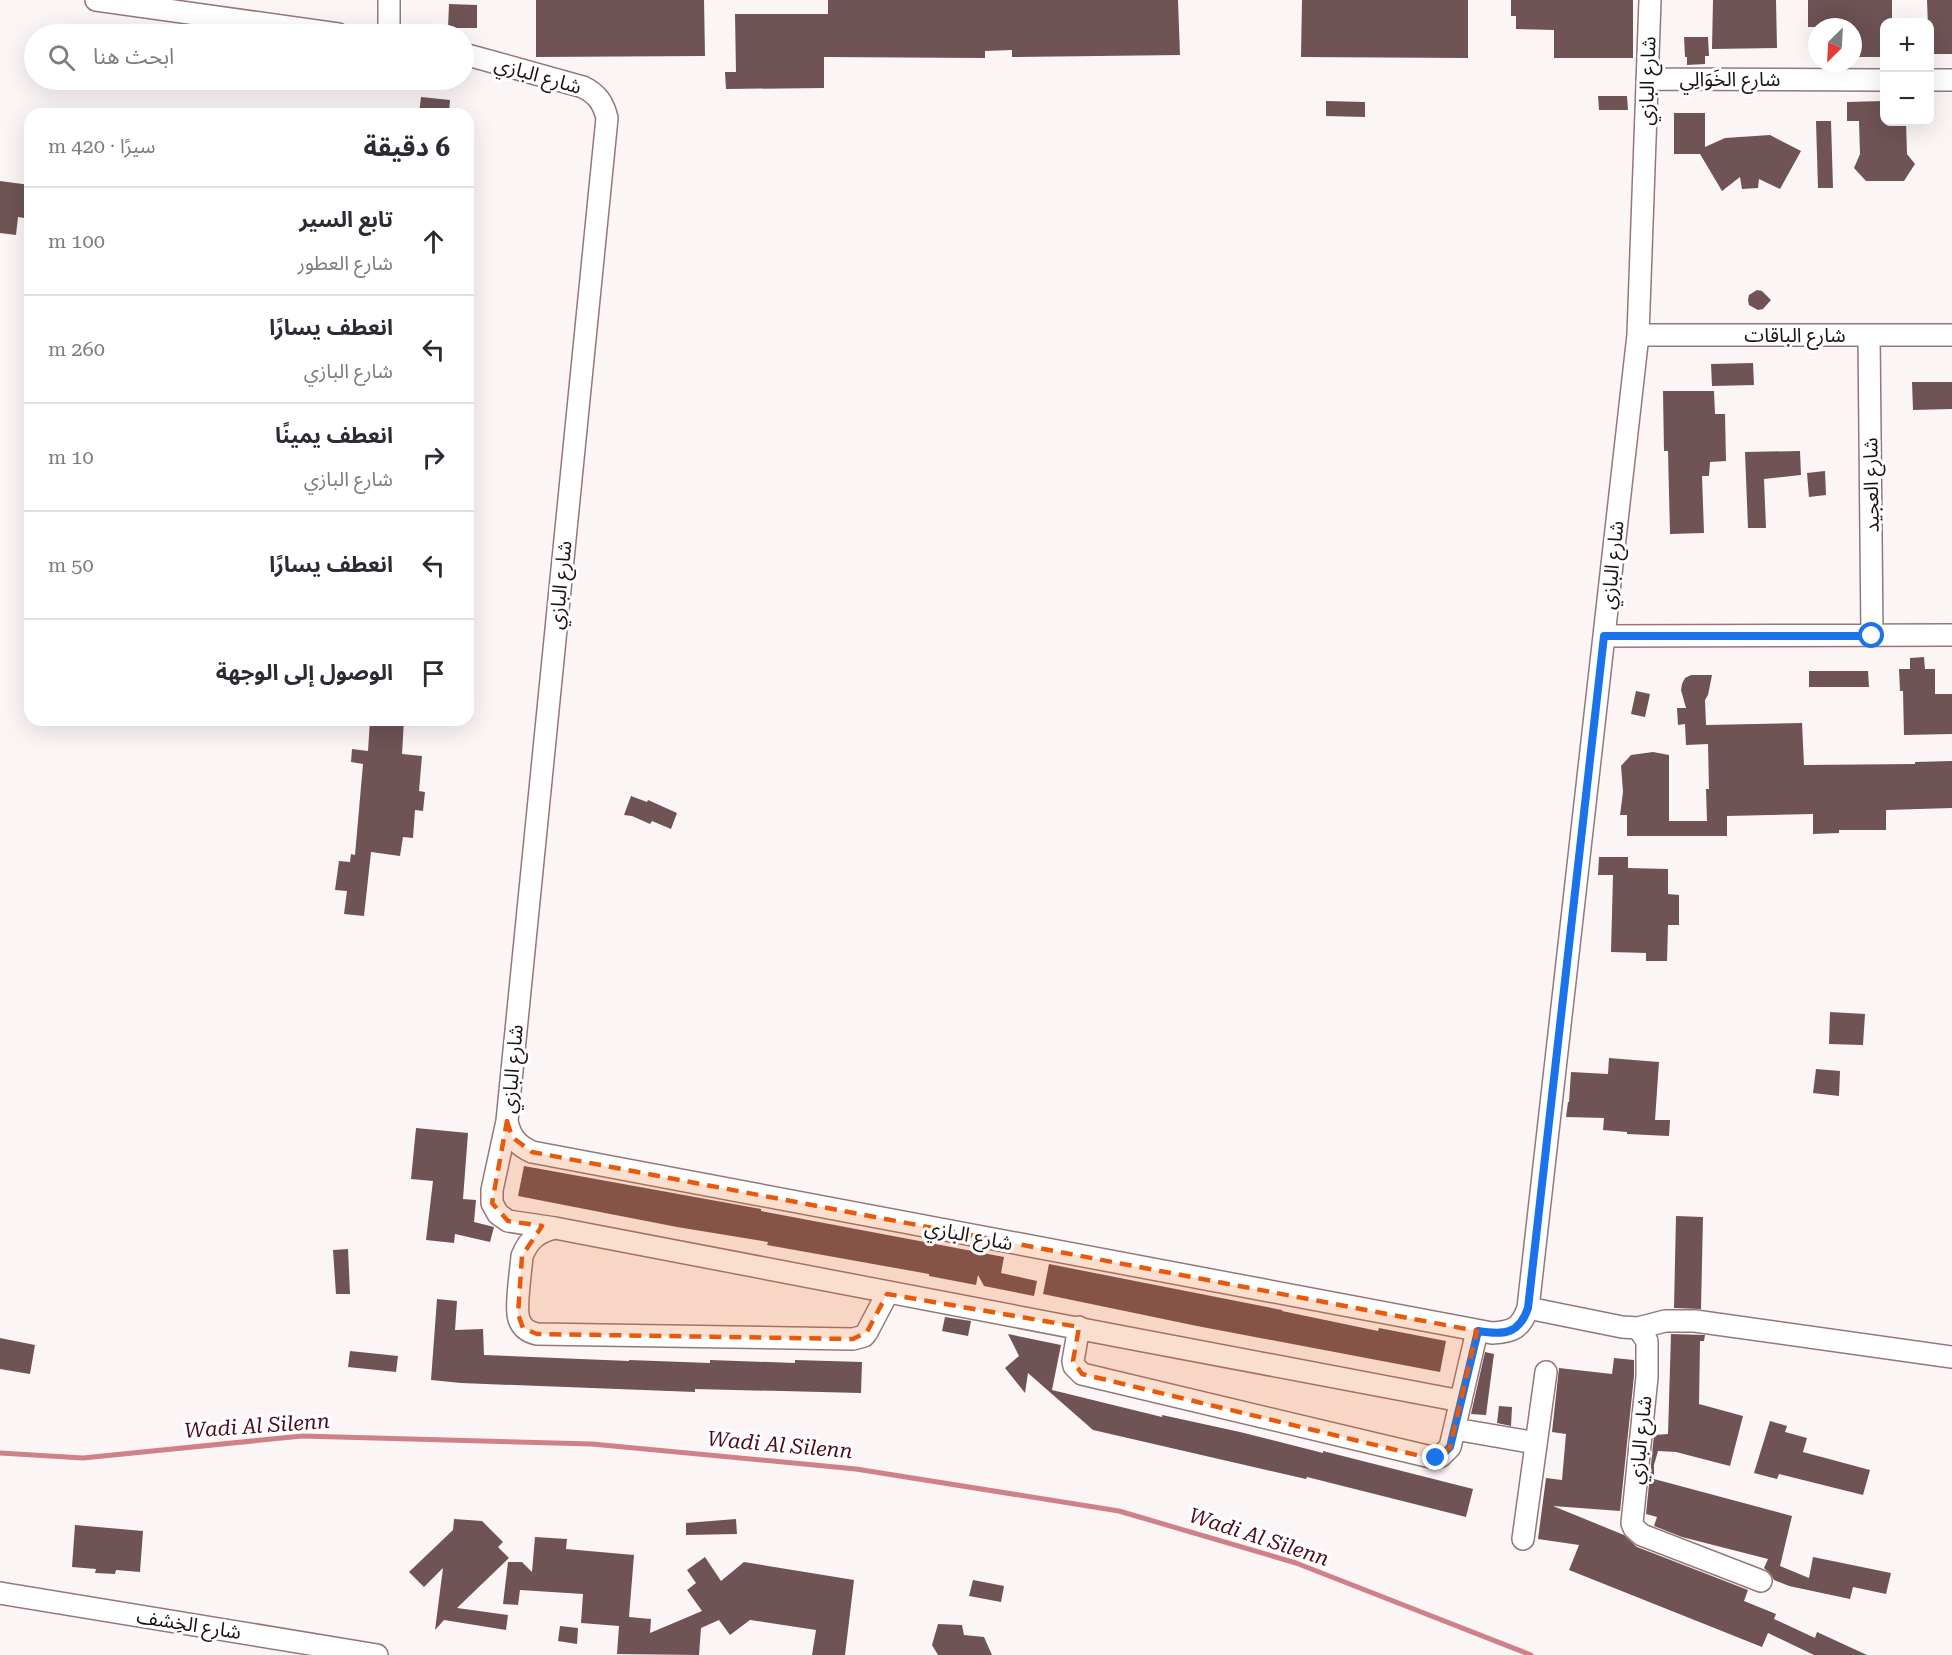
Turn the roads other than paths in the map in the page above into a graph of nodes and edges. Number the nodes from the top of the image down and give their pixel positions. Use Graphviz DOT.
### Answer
graph roads {
  1 [pos="96,0"];
  2 [pos="389,0"];
  3 [pos="1650,0"];
  4 [pos="267,24"];
  5 [pos="389,24"];
  6 [pos="474,57"];
  7 [pos="1647,79"];
  8 [pos="1880,80"];
  9 [pos="1934,80"];
  10 [pos="1952,80"];
  11 [pos="1638,335"];
  12 [pos="1869,335"];
  13 [pos="1952,335"];
  14 [pos="1952,635"];
  15 [pos="1604,636"];
  16 [pos="1872,636"];
  17 [pos="507,1121"];
  18 [pos="555,1228"];
  19 [pos="887,1294"];
  20 [pos="1528,1308"];
  21 [pos="1079,1327"];
  22 [pos="1638,1328"];
  23 [pos="1478,1331"];
  24 [pos="1952,1357"];
  25 [pos="1546,1372"];
  26 [pos="1461,1401"];
  27 [pos="1455,1429"];
  28 [pos="1536,1443"];
  29 [pos="1523,1539"];
  30 [pos="1761,1581"];
  31 [pos="0,1593"];
  32 [pos="377,1655"];
  1 -- 4 [label="street"];
  2 -- 5 [label="street"];
  3 -- 7 [label="street, شارع البازي"];
  6 -- 17 [label="street, شارع البازي"];
  7 -- 8 [label="street, شارع الخَوَالِي"];
  7 -- 11 [label="street, شارع البازي"];
  9 -- 10 [label="street"];
  11 -- 12 [label="street, شارع الباقات"];
  11 -- 15 [label="street, شارع البازي"];
  12 -- 13 [label="street, شارع الباقات"];
  12 -- 16 [label="street, شارع العجيد"];
  14 -- 16 [label="street"];
  15 -- 16 [label="street"];
  15 -- 20 [label="street, شارع البازي"];
  17 -- 18 [label="street"];
  17 -- 23 [label="street, شارع البازي"];
  18 -- 19 [label="street"];
  18 -- 19 [label="street"];
  19 -- 21 [label="street"];
  20 -- 22 [label="street"];
  20 -- 23 [label="street, شارع البازي"];
  21 -- 26 [label="street"];
  21 -- 27 [label="street"];
  22 -- 24 [label="street"];
  22 -- 30 [label="street, شارع البازي"];
  23 -- 26 [label="street"];
  25 -- 28 [label="street"];
  26 -- 27 [label="street"];
  27 -- 28 [label="street"];
  28 -- 29 [label="street"];
  31 -- 32 [label="street, شارع الخِشف"];
}
